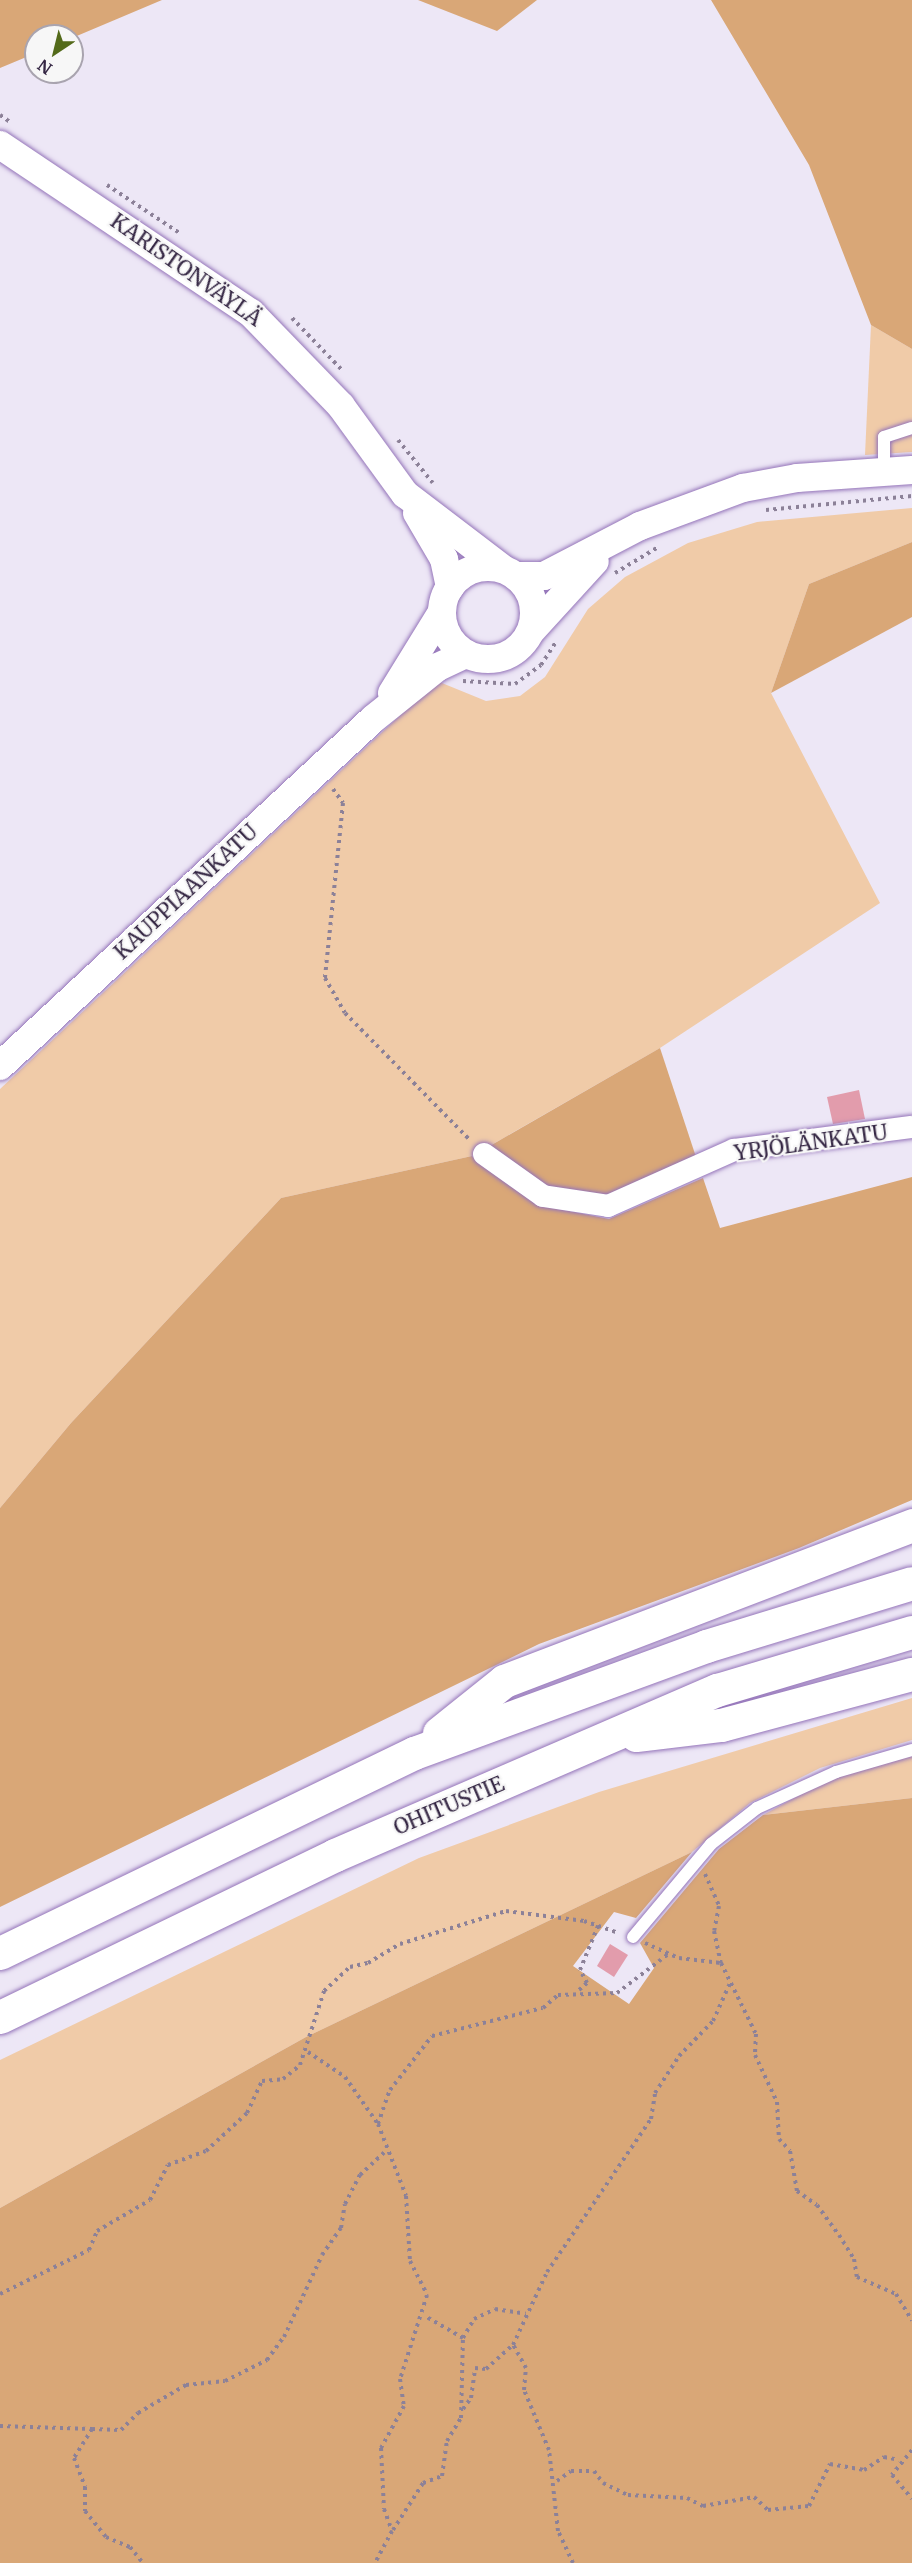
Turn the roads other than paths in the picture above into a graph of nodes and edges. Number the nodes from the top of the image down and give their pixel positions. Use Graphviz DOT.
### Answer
graph roads {
  1 [pos="0,145"];
  2 [pos="912,428"];
  3 [pos="898,470"];
  4 [pos="405,494"];
  5 [pos="613,543"];
  6 [pos="509,572"];
  7 [pos="446,599"];
  8 [pos="532,630"];
  9 [pos="466,654"];
  10 [pos="373,719"];
  11 [pos="0,1066"];
  12 [pos="912,1127"];
  13 [pos="484,1154"];
  14 [pos="912,1525"];
  15 [pos="912,1583"];
  16 [pos="912,1632"];
  17 [pos="912,1674"];
  18 [pos="613,1736"];
  19 [pos="912,1750"];
  20 [pos="414,1753"];
  21 [pos="633,1937"];
  22 [pos="0,1953"];
  23 [pos="0,2017"];
  1 -- 4 [label="street, KARISTONVÄYLÄ"];
  2 -- 3 [label="lane"];
  3 -- 5 [label="street"];
  4 -- 6 [label="street, KARISTONVÄYLÄ"];
  4 -- 7 [label="street"];
  5 -- 6 [label="street"];
  5 -- 8 [label="street"];
  6 -- 7 [label="street"];
  6 -- 8 [label="street"];
  7 -- 9 [label="street"];
  7 -- 10 [label="street, KAUPPIAANKATU"];
  8 -- 9 [label="street"];
  9 -- 10 [label="street, KAUPPIAANKATU"];
  10 -- 11 [label="street, KAUPPIAANKATU"];
  12 -- 13 [label="street, YRJÖLÄNKATU"];
  14 -- 20 [label="highway"];
  15 -- 20 [label="highway"];
  16 -- 18 [label="highway, OHITUSTIE"];
  17 -- 18 [label="highway"];
  18 -- 23 [label="highway, OHITUSTIE"];
  19 -- 21 [label="lane"];
  20 -- 22 [label="highway"];
}
